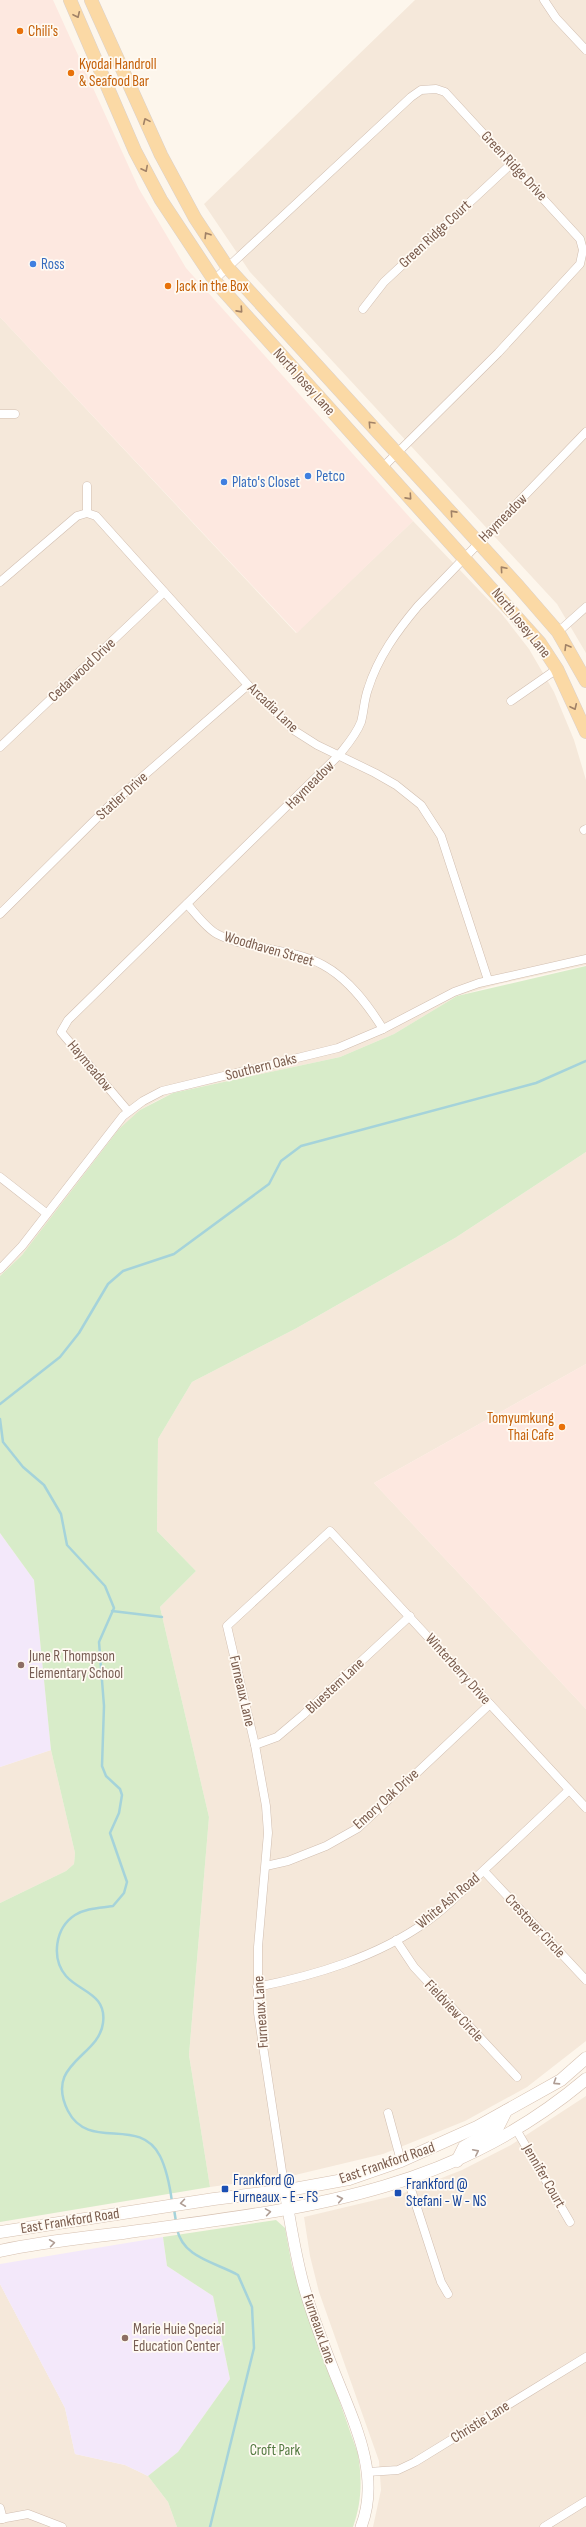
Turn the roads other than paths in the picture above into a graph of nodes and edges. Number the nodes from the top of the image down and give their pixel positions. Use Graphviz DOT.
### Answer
graph roads {
  1 [pos="70,0"];
  2 [pos="91,0"];
  3 [pos="544,0"];
  4 [pos="586,50"];
  5 [pos="511,164"];
  6 [pos="228,268"];
  7 [pos="214,280"];
  8 [pos="363,309"];
  9 [pos="0,414"];
  10 [pos="15,414"];
  11 [pos="586,432"];
  12 [pos="398,453"];
  13 [pos="382,468"];
  14 [pos="87,486"];
  15 [pos="87,513"];
  16 [pos="479,542"];
  17 [pos="465,558"];
  18 [pos="0,582"];
  19 [pos="164,592"];
  20 [pos="586,607"];
  21 [pos="558,632"];
  22 [pos="557,669"];
  23 [pos="586,681"];
  24 [pos="248,685"];
  25 [pos="511,701"];
  26 [pos="586,732"];
  27 [pos="0,747"];
  28 [pos="339,755"];
  29 [pos="188,904"];
  30 [pos="0,914"];
  31 [pos="586,959"];
  32 [pos="488,980"];
  33 [pos="383,1029"];
  34 [pos="128,1111"];
  35 [pos="0,1177"];
  36 [pos="46,1213"];
  37 [pos="0,1269"];
  38 [pos="330,1530"];
  39 [pos="410,1616"];
  40 [pos="490,1704"];
  41 [pos="255,1745"];
  42 [pos="569,1790"];
  43 [pos="586,1808"];
  44 [pos="266,1866"];
  45 [pos="484,1871"];
  46 [pos="396,1940"];
  47 [pos="586,1980"];
  48 [pos="257,1987"];
  49 [pos="586,2058"];
  50 [pos="517,2077"];
  51 [pos="586,2079"];
  52 [pos="506,2111"];
  53 [pos="388,2113"];
  54 [pos="517,2131"];
  55 [pos="401,2161"];
  56 [pos="457,2161"];
  57 [pos="408,2180"];
  58 [pos="286,2191"];
  59 [pos="288,2209"];
  60 [pos="69,2222"];
  61 [pos="570,2222"];
  62 [pos="0,2232"];
  63 [pos="28,2246"];
  64 [pos="0,2251"];
  65 [pos="448,2294"];
  66 [pos="586,2357"];
  67 [pos="368,2472"];
  68 [pos="586,2501"];
  69 [pos="0,2508"];
  70 [pos="1,2519"];
  71 [pos="62,2527"];
  72 [pos="361,2527"];
  73 [pos="544,2527"];
  1 -- 7 [label="main road, North Josey Lane, one-way"];
  6 -- 2 [label="main road, North Josey Lane, one-way"];
  3 -- 4 [label="street"];
  5 -- 6 [label="street, Green Ridge Drive"];
  5 -- 8 [label="street, Green Ridge Court"];
  5 -- 12 [label="street, Green Ridge Drive"];
  6 -- 7 [label="street, Green Ridge Drive"];
  12 -- 6 [label="main road, North Josey Lane, one-way"];
  7 -- 13 [label="main road, North Josey Lane, one-way"];
  9 -- 10 [label="street"];
  11 -- 16 [label="street, Haymeadow"];
  12 -- 13 [label="street, Green Ridge Drive"];
  16 -- 12 [label="main road, North Josey Lane, one-way"];
  13 -- 17 [label="main road, North Josey Lane, one-way"];
  14 -- 15 [label="street"];
  15 -- 18 [label="street"];
  15 -- 19 [label="street, Arcadia Lane"];
  16 -- 17 [label="street, Haymeadow"];
  21 -- 16 [label="main road, North Josey Lane, one-way"];
  17 -- 22 [label="main road, North Josey Lane"];
  17 -- 28 [label="street, Haymeadow"];
  19 -- 24 [label="street, Arcadia Lane"];
  19 -- 27 [label="street, Cedarwood Drive"];
  20 -- 21 [label="street"];
  23 -- 21 [label="main road, North Josey Lane, one-way"];
  22 -- 25 [label="street"];
  22 -- 26 [label="main road, North Josey Lane, one-way"];
  24 -- 28 [label="street, Arcadia Lane"];
  24 -- 30 [label="street, Statler Drive"];
  28 -- 29 [label="street, Haymeadow"];
  28 -- 32 [label="street, Arcadia Lane"];
  29 -- 33 [label="street, Woodhaven Street"];
  29 -- 34 [label="street, Haymeadow"];
  31 -- 32 [label="street, Southern Oaks"];
  32 -- 33 [label="street, Southern Oaks"];
  33 -- 34 [label="street, Southern Oaks"];
  34 -- 36 [label="street, Southern Oaks"];
  35 -- 36 [label="street"];
  36 -- 37 [label="street, Southern Oaks"];
  38 -- 39 [label="street, Winterberry Drive"];
  38 -- 41 [label="street, Furneaux Lane"];
  39 -- 40 [label="street, Winterberry Drive"];
  39 -- 41 [label="street, Bluestem Lane"];
  40 -- 42 [label="street, Winterberry Drive"];
  40 -- 44 [label="street, Emory Oak Drive"];
  41 -- 44 [label="street, Furneaux Lane"];
  42 -- 43 [label="street, Winterberry Drive"];
  42 -- 45 [label="street, White Ash Road"];
  44 -- 48 [label="street, Furneaux Lane"];
  45 -- 46 [label="street, White Ash Road"];
  45 -- 47 [label="street, Crestover Circle"];
  46 -- 48 [label="street, White Ash Road"];
  46 -- 50 [label="street, Fieldview Circle"];
  48 -- 58 [label="street, Furneaux Lane"];
  49 -- 52 [label="main road, East Frankford Road, one-way"];
  51 -- 54 [label="main road, East Frankford Road"];
  52 -- 55 [label="main road, East Frankford Road"];
  52 -- 56 [label="main road"];
  53 -- 55 [label="street"];
  56 -- 54 [label="main road, East Frankford Road, one-way"];
  54 -- 61 [label="street, Jennifer Court"];
  55 -- 58 [label="main road, East Frankford Road"];
  56 -- 57 [label="main road, East Frankford Road"];
  59 -- 57 [label="main road, East Frankford Road, one-way"];
  57 -- 65 [label="street"];
  58 -- 59 [label="street, Furneaux Lane"];
  58 -- 60 [label="main road, East Frankford Road, one-way"];
  63 -- 59 [label="main road, East Frankford Road, one-way"];
  59 -- 67 [label="street, Furneaux Lane"];
  60 -- 62 [label="main road, East Frankford Road"];
  60 -- 63 [label="main road"];
  63 -- 64 [label="main road, East Frankford Road"];
  66 -- 67 [label="street, Christie Lane"];
  67 -- 72 [label="street, Furneaux Lane"];
  68 -- 73 [label="street"];
  69 -- 70 [label="street"];
  70 -- 71 [label="street"];
}
